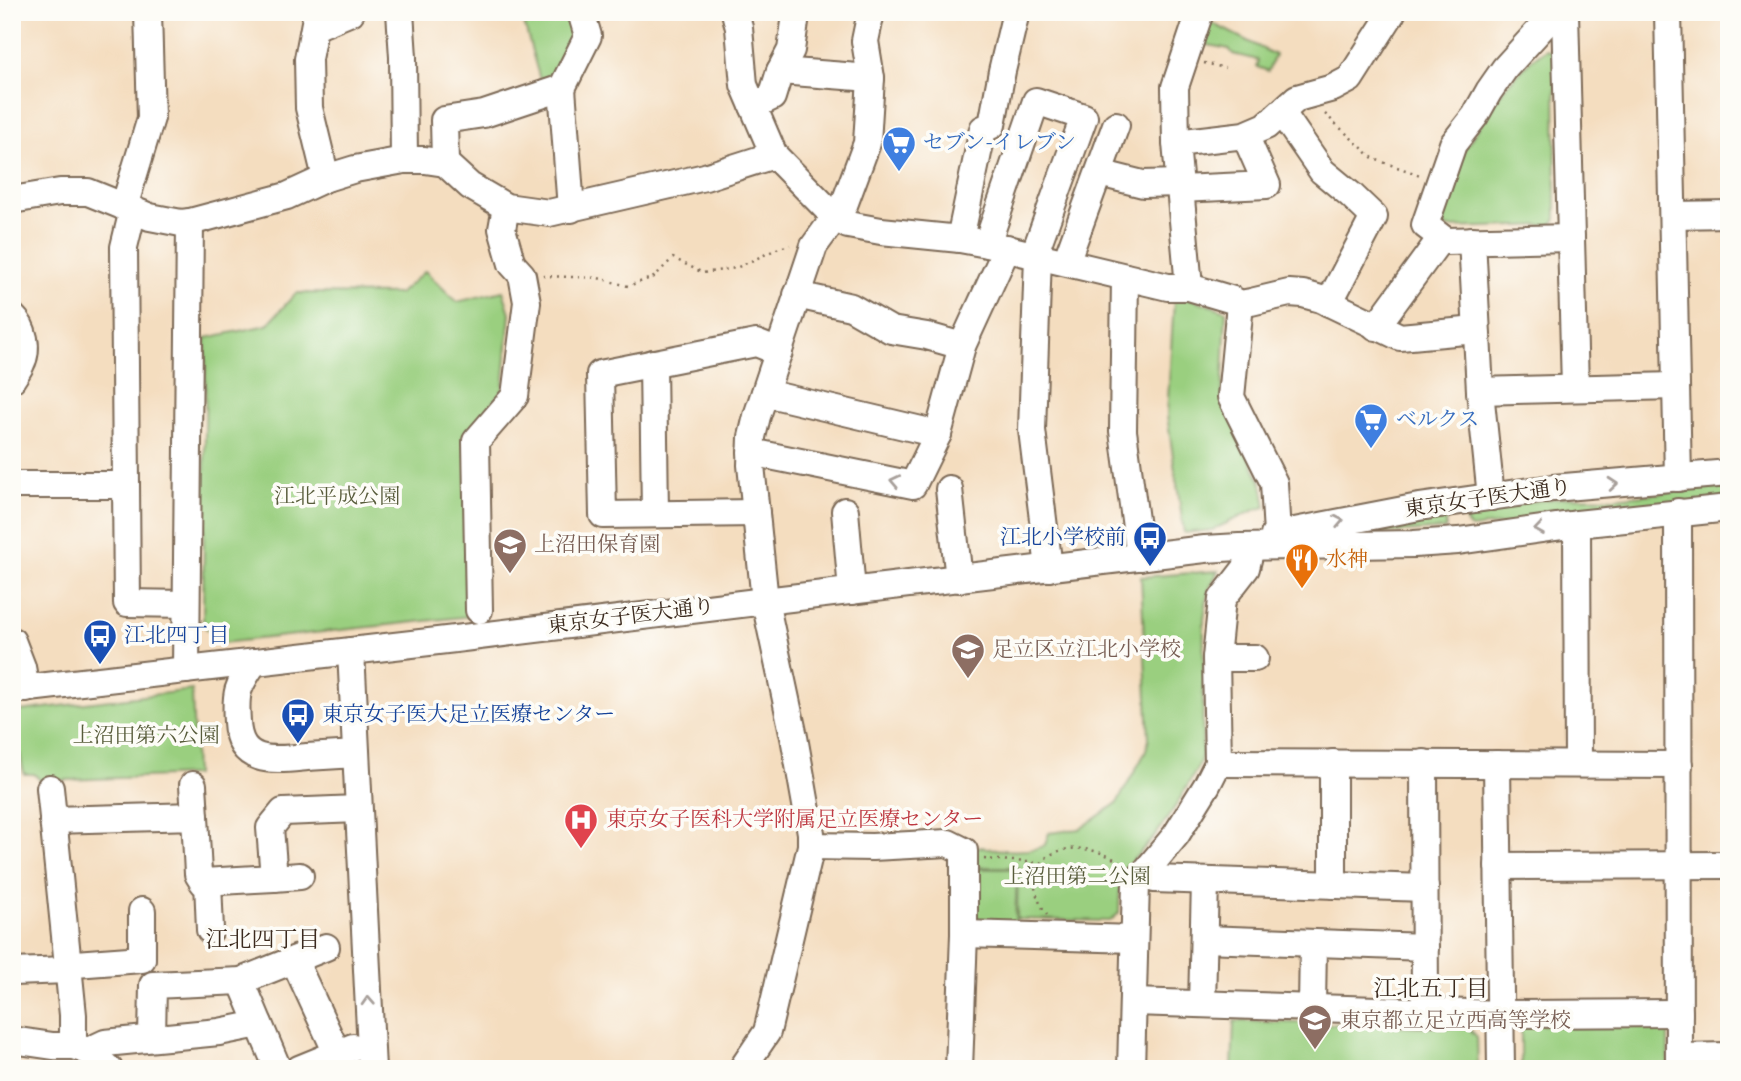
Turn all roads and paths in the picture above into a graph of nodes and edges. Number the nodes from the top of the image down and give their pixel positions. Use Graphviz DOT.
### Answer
graph roads {
  1 [pos="148,12"];
  2 [pos="351,12"];
  3 [pos="400,12"];
  4 [pos="580,12"];
  5 [pos="735,12"];
  6 [pos="795,12"];
  7 [pos="871,12"];
  8 [pos="1016,12"];
  9 [pos="1200,12"];
  10 [pos="1398,12"];
  11 [pos="1556,12"];
  12 [pos="1565,12"];
  13 [pos="1668,12"];
  14 [pos="1392,13"];
  15 [pos="316,20"];
  16 [pos="780,71"];
  17 [pos="871,78"];
  18 [pos="562,88"];
  19 [pos="1305,95"];
  20 [pos="753,106"];
  21 [pos="1282,113"];
  22 [pos="1116,125"];
  23 [pos="1245,135"];
  24 [pos="1176,143"];
  25 [pos="774,155"];
  26 [pos="404,160"];
  27 [pos="445,163"];
  28 [pos="1099,173"];
  29 [pos="326,178"];
  30 [pos="1440,181"];
  31 [pos="1180,186"];
  32 [pos="12,201"];
  33 [pos="506,207"];
  34 [pos="128,208"];
  35 [pos="571,209"];
  36 [pos="1729,214"];
  37 [pos="1673,215"];
  38 [pos="836,218"];
  39 [pos="190,222"];
  40 [pos="1441,238"];
  41 [pos="1571,238"];
  42 [pos="960,239"];
  43 [pos="1472,240"];
  44 [pos="814,246"];
  45 [pos="997,246"];
  46 [pos="1036,255"];
  47 [pos="1066,262"];
  48 [pos="522,275"];
  49 [pos="1125,277"];
  50 [pos="1189,287"];
  51 [pos="797,295"];
  52 [pos="1329,303"];
  53 [pos="1240,304"];
  54 [pos="12,316"];
  55 [pos="1376,327"];
  56 [pos="1476,330"];
  57 [pos="962,345"];
  58 [pos="779,352"];
  59 [pos="653,363"];
  60 [pos="12,379"];
  61 [pos="1675,386"];
  62 [pos="1575,388"];
  63 [pos="1480,391"];
  64 [pos="765,393"];
  65 [pos="938,434"];
  66 [pos="751,452"];
  67 [pos="1729,473"];
  68 [pos="1678,478"];
  69 [pos="12,485"];
  70 [pos="126,485"];
  71 [pos="950,489"];
  72 [pos="1491,497"];
  73 [pos="1729,508"];
  74 [pos="845,511"];
  75 [pos="1678,512"];
  76 [pos="756,513"];
  77 [pos="655,514"];
  78 [pos="1577,524"];
  79 [pos="1277,534"];
  80 [pos="1251,547"];
  81 [pos="1140,557"];
  82 [pos="1049,568"];
  83 [pos="959,579"];
  84 [pos="852,591"];
  85 [pos="765,601"];
  86 [pos="186,604"];
  87 [pos="480,610"];
  88 [pos="12,641"];
  89 [pos="351,651"];
  90 [pos="1255,658"];
  91 [pos="1216,659"];
  92 [pos="254,662"];
  93 [pos="186,670"];
  94 [pos="19,689"];
  95 [pos="356,754"];
  96 [pos="1218,763"];
  97 [pos="1333,763"];
  98 [pos="1424,764"];
  99 [pos="1497,764"];
  100 [pos="1578,764"];
  101 [pos="1679,765"];
  102 [pos="193,785"];
  103 [pos="50,788"];
  104 [pos="358,809"];
  105 [pos="195,816"];
  106 [pos="52,820"];
  107 [pos="811,846"];
  108 [pos="964,856"];
  109 [pos="1041,863"];
  110 [pos="1679,865"];
  111 [pos="1729,865"];
  112 [pos="1498,866"];
  113 [pos="1136,872"];
  114 [pos="300,876"];
  115 [pos="274,878"];
  116 [pos="1205,881"];
  117 [pos="208,882"];
  118 [pos="1333,886"];
  119 [pos="1424,888"];
  120 [pos="142,911"];
  121 [pos="1047,915"];
  122 [pos="210,930"];
  123 [pos="964,934"];
  124 [pos="1134,939"];
  125 [pos="1204,939"];
  126 [pos="1313,943"];
  127 [pos="326,947"];
  128 [pos="1425,947"];
  129 [pos="294,960"];
  130 [pos="68,970"];
  131 [pos="12,972"];
  132 [pos="241,981"];
  133 [pos="1133,1002"];
  134 [pos="1202,1004"];
  135 [pos="1312,1007"];
  136 [pos="1425,1011"];
  137 [pos="1679,1013"];
  138 [pos="1501,1014"];
  139 [pos="259,1024"];
  140 [pos="152,1038"];
  141 [pos="12,1040"];
  142 [pos="371,1041"];
  143 [pos="66,1053"];
  144 [pos="337,1053"];
  145 [pos="1729,1056"];
  146 [pos="1679,1063"];
  147 [pos="109,1069"];
  148 [pos="278,1069"];
  149 [pos="299,1069"];
  150 [pos="372,1069"];
  151 [pos="742,1069"];
  152 [pos="959,1069"];
  153 [pos="1131,1069"];
  154 [pos="1501,1069"];
  1 -- 34 [label="street"];
  2 -- 15 [label="street"];
  3 -- 26 [label="street"];
  4 -- 18 [label="street"];
  5 -- 20 [label="street"];
  6 -- 16 [label="street"];
  7 -- 17 [label="street"];
  8 -- 42 [label="street"];
  9 -- 24 [label="street"];
  10 -- 14 [label="street"];
  11 -- 30 [label="street"];
  12 -- 41 [label="street"];
  13 -- 37 [label="street"];
  14 -- 19 [label="street"];
  15 -- 29 [label="street"];
  16 -- 17 [label="street"];
  16 -- 20 [label="street"];
  17 -- 38 [label="street"];
  18 -- 27 [label="street"];
  18 -- 35 [label="street"];
  19 -- 21 [label="street"];
  19 -- 30 [label="path"];
  20 -- 25 [label="street"];
  21 -- 23 [label="street"];
  21 -- 52 [label="street"];
  22 -- 28 [label="street"];
  23 -- 24 [label="street"];
  23 -- 31 [label="street"];
  24 -- 31 [label="street"];
  25 -- 35 [label="street"];
  25 -- 38 [label="street"];
  26 -- 27 [label="street"];
  26 -- 29 [label="street"];
  27 -- 33 [label="street"];
  28 -- 31 [label="street"];
  28 -- 47 [label="street"];
  29 -- 39 [label="street"];
  30 -- 40 [label="street"];
  31 -- 50 [label="street"];
  32 -- 34 [label="street"];
  33 -- 35 [label="street"];
  33 -- 48 [label="street"];
  34 -- 39 [label="street"];
  34 -- 70 [label="street"];
  36 -- 37 [label="street"];
  37 -- 61 [label="street"];
  38 -- 42 [label="street"];
  38 -- 44 [label="street"];
  39 -- 86 [label="street"];
  40 -- 43 [label="street"];
  40 -- 55 [label="street"];
  41 -- 43 [label="street"];
  41 -- 62 [label="street"];
  42 -- 45 [label="street"];
  43 -- 56 [label="street"];
  44 -- 48 [label="path"];
  44 -- 51 [label="street"];
  45 -- 46 [label="street"];
  45 -- 46 [label="street"];
  45 -- 57 [label="street"];
  46 -- 47 [label="street"];
  46 -- 82 [label="street"];
  47 -- 49 [label="street"];
  48 -- 87 [label="street"];
  49 -- 50 [label="street"];
  49 -- 81 [label="street"];
  50 -- 53 [label="street"];
  51 -- 57 [label="street"];
  51 -- 58 [label="street"];
  52 -- 53 [label="street"];
  52 -- 55 [label="street"];
  53 -- 79 [label="street"];
  54 -- 60 [label="street"];
  55 -- 56 [label="street"];
  56 -- 63 [label="street"];
  57 -- 65 [label="street"];
  58 -- 59 [label="street"];
  58 -- 64 [label="street"];
  59 -- 77 [label="street"];
  59 -- 77 [label="street"];
  61 -- 62 [label="street"];
  61 -- 68 [label="street"];
  62 -- 63 [label="street"];
  63 -- 72 [label="street"];
  64 -- 65 [label="street"];
  64 -- 66 [label="street"];
  65 -- 66 [label="street, one-way"];
  66 -- 76 [label="street"];
  67 -- 68 [label="street, 東京女子医大通り"];
  72 -- 68 [label="street, 東京女子医大通り, one-way"];
  69 -- 70 [label="street"];
  70 -- 86 [label="street"];
  71 -- 83 [label="street"];
  79 -- 72 [label="street, 東京女子医大通り, one-way"];
  73 -- 75 [label="street, 東京女子医大通り"];
  74 -- 84 [label="street"];
  75 -- 78 [label="street, 東京女子医大通り"];
  75 -- 101 [label="street"];
  76 -- 77 [label="street"];
  76 -- 85 [label="street"];
  78 -- 80 [label="street, 東京女子医大通り, one-way"];
  78 -- 100 [label="street"];
  79 -- 80 [label="street, 東京女子医大通り"];
  80 -- 81 [label="street, 東京女子医大通り"];
  80 -- 91 [label="street"];
  81 -- 82 [label="street, 東京女子医大通り"];
  82 -- 83 [label="street, 東京女子医大通り"];
  83 -- 84 [label="street, 東京女子医大通り"];
  84 -- 85 [label="street, 東京女子医大通り"];
  85 -- 89 [label="street, 東京女子医大通り"];
  85 -- 107 [label="street"];
  86 -- 93 [label="street"];
  88 -- 94 [label="street"];
  89 -- 92 [label="street, 東京女子医大通り"];
  89 -- 95 [label="street"];
  90 -- 91 [label="street"];
  91 -- 96 [label="street"];
  92 -- 93 [label="street, 東京女子医大通り"];
  92 -- 95 [label="street"];
  93 -- 94 [label="street, 東京女子医大通り"];
  95 -- 104 [label="street"];
  96 -- 97 [label="street"];
  96 -- 113 [label="street"];
  97 -- 98 [label="street"];
  97 -- 118 [label="street"];
  98 -- 99 [label="street"];
  98 -- 119 [label="street"];
  99 -- 100 [label="street"];
  99 -- 112 [label="street"];
  100 -- 101 [label="street"];
  101 -- 110 [label="street"];
  102 -- 105 [label="street"];
  103 -- 106 [label="street"];
  104 -- 115 [label="street"];
  142 -- 104 [label="street, one-way"];
  105 -- 106 [label="street"];
  105 -- 117 [label="street"];
  106 -- 130 [label="street"];
  107 -- 108 [label="street"];
  107 -- 151 [label="street"];
  108 -- 109 [label="path"];
  108 -- 123 [label="street"];
  109 -- 113 [label="path"];
  109 -- 121 [label="path"];
  110 -- 111 [label="street"];
  110 -- 112 [label="street"];
  110 -- 137 [label="street"];
  112 -- 138 [label="street"];
  113 -- 116 [label="street"];
  113 -- 124 [label="street"];
  114 -- 115 [label="street"];
  115 -- 117 [label="street"];
  116 -- 118 [label="street"];
  116 -- 125 [label="street"];
  117 -- 122 [label="street"];
  118 -- 119 [label="street"];
  119 -- 128 [label="street"];
  120 -- 130 [label="street"];
  123 -- 124 [label="street"];
  123 -- 152 [label="street"];
  124 -- 133 [label="street"];
  125 -- 126 [label="street"];
  125 -- 134 [label="street"];
  126 -- 128 [label="street"];
  126 -- 135 [label="street"];
  127 -- 129 [label="street"];
  128 -- 136 [label="street"];
  129 -- 132 [label="street"];
  129 -- 144 [label="street"];
  130 -- 131 [label="street"];
  130 -- 143 [label="street"];
  132 -- 139 [label="street"];
  132 -- 140 [label="street"];
  133 -- 134 [label="street"];
  133 -- 153 [label="street"];
  134 -- 135 [label="street"];
  135 -- 136 [label="street"];
  136 -- 138 [label="street"];
  137 -- 138 [label="street"];
  137 -- 146 [label="street"];
  138 -- 154 [label="street"];
  139 -- 140 [label="street"];
  139 -- 148 [label="street"];
  140 -- 143 [label="street"];
  141 -- 143 [label="street"];
  142 -- 144 [label="street"];
  142 -- 150 [label="street"];
  143 -- 147 [label="street"];
  144 -- 149 [label="street"];
  145 -- 146 [label="street"];
}
